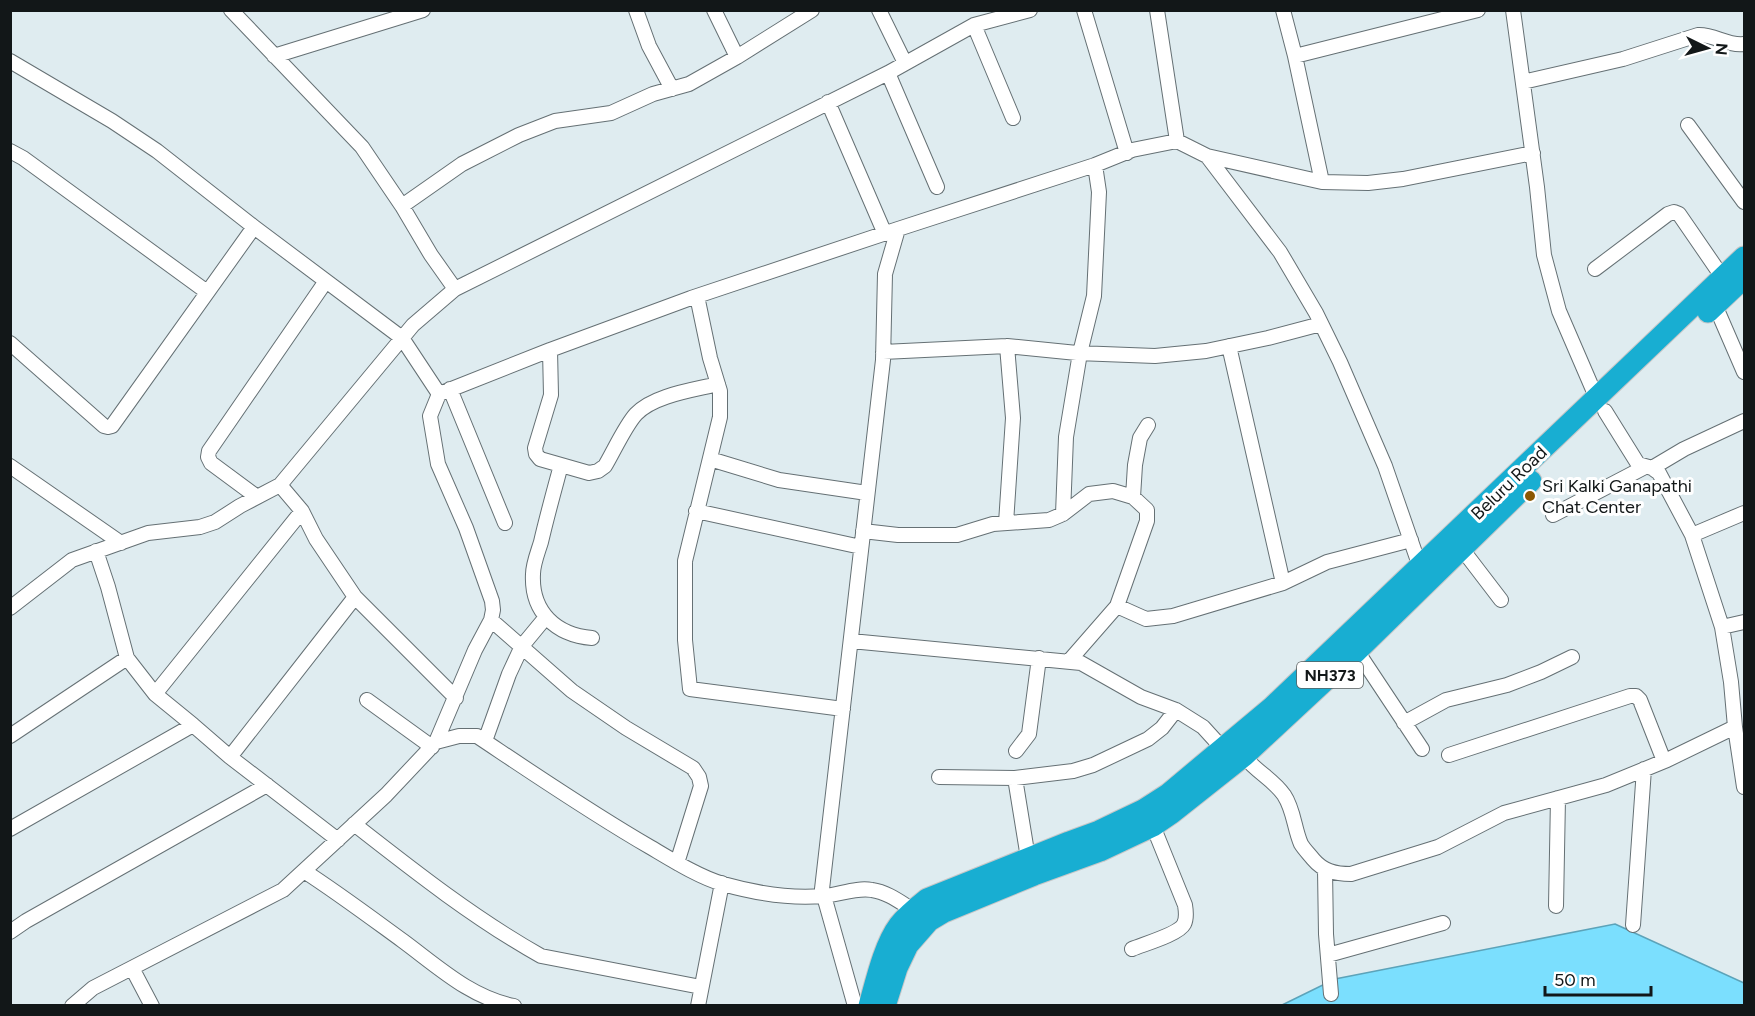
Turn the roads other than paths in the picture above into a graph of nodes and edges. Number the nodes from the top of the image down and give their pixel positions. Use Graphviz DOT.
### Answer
graph roads {
  1 [pos="231,10"];
  2 [pos="423,10"];
  3 [pos="636,10"];
  4 [pos="714,10"];
  5 [pos="812,10"];
  6 [pos="879,10"];
  7 [pos="1030,10"];
  8 [pos="1084,10"];
  9 [pos="1157,10"];
  10 [pos="1283,10"];
  11 [pos="1478,10"];
  12 [pos="1513,10"];
  13 [pos="789,16"];
  14 [pos="974,25"];
  15 [pos="1744,44"];
  16 [pos="274,56"];
  17 [pos="1295,56"];
  18 [pos="737,57"];
  19 [pos="10,61"];
  20 [pos="905,63"];
  21 [pos="888,73"];
  22 [pos="1523,82"];
  23 [pos="672,89"];
  24 [pos="828,102"];
  25 [pos="1013,118"];
  26 [pos="1688,125"];
  27 [pos="1177,141"];
  28 [pos="10,151"];
  29 [pos="1127,153"];
  30 [pos="1533,153"];
  31 [pos="1207,156"];
  32 [pos="1095,165"];
  33 [pos="1322,182"];
  34 [pos="937,187"];
  35 [pos="1744,202"];
  36 [pos="402,206"];
  37 [pos="254,227"];
  38 [pos="891,231"];
  39 [pos="1744,257"];
  40 [pos="1595,269"];
  41 [pos="1723,278"];
  42 [pos="1744,278"];
  43 [pos="326,281"];
  44 [pos="455,289"];
  45 [pos="207,292"];
  46 [pos="697,296"];
  47 [pos="1715,305"];
  48 [pos="1321,324"];
  49 [pos="402,338"];
  50 [pos="10,343"];
  51 [pos="1007,346"];
  52 [pos="1229,346"];
  53 [pos="550,350"];
  54 [pos="883,352"];
  55 [pos="1080,353"];
  56 [pos="1744,372"];
  57 [pos="718,384"];
  58 [pos="444,392"];
  59 [pos="1601,405"];
  60 [pos="1744,421"];
  61 [pos="1149,425"];
  62 [pos="710,459"];
  63 [pos="561,465"];
  64 [pos="10,466"];
  65 [pos="1648,467"];
  66 [pos="280,485"];
  67 [pos="867,493"];
  68 [pos="257,497"];
  69 [pos="1133,497"];
  70 [pos="302,511"];
  71 [pos="696,511"];
  72 [pos="1744,513"];
  73 [pos="1063,514"];
  74 [pos="1553,515"];
  75 [pos="505,523"];
  76 [pos="1006,523"];
  77 [pos="862,531"];
  78 [pos="1692,535"];
  79 [pos="1411,540"];
  80 [pos="121,543"];
  81 [pos="861,547"];
  82 [pos="1462,549"];
  83 [pos="96,551"];
  84 [pos="1420,567"];
  85 [pos="1283,583"];
  86 [pos="355,597"];
  87 [pos="1501,600"];
  88 [pos="1117,606"];
  89 [pos="10,608"];
  90 [pos="546,617"];
  91 [pos="491,620"];
  92 [pos="1744,622"];
  93 [pos="1722,627"];
  94 [pos="592,638"];
  95 [pos="851,641"];
  96 [pos="522,646"];
  97 [pos="1357,651"];
  98 [pos="1572,657"];
  99 [pos="127,658"];
  100 [pos="1039,658"];
  101 [pos="1069,661"];
  102 [pos="155,694"];
  103 [pos="456,698"];
  104 [pos="367,700"];
  105 [pos="843,709"];
  106 [pos="1176,710"];
  107 [pos="1404,723"];
  108 [pos="193,725"];
  109 [pos="1735,727"];
  110 [pos="10,736"];
  111 [pos="485,741"];
  112 [pos="434,744"];
  113 [pos="1223,749"];
  114 [pos="1422,749"];
  115 [pos="1016,751"];
  116 [pos="1449,755"];
  117 [pos="1244,756"];
  118 [pos="230,757"];
  119 [pos="1664,761"];
  120 [pos="1644,769"];
  121 [pos="939,777"];
  122 [pos="1015,778"];
  123 [pos="267,786"];
  124 [pos="1744,787"];
  125 [pos="1558,798"];
  126 [pos="354,824"];
  127 [pos="1153,826"];
  128 [pos="10,829"];
  129 [pos="338,840"];
  130 [pos="1028,858"];
  131 [pos="677,863"];
  132 [pos="1325,870"];
  133 [pos="304,871"];
  134 [pos="722,884"];
  135 [pos="824,896"];
  136 [pos="1556,906"];
  137 [pos="913,910"];
  138 [pos="1443,924"];
  139 [pos="1634,925"];
  140 [pos="10,932"];
  141 [pos="1132,949"];
  142 [pos="1328,955"];
  143 [pos="132,968"];
  144 [pos="701,987"];
  145 [pos="1331,994"];
  146 [pos="72,1005"];
  147 [pos="152,1005"];
  148 [pos="514,1005"];
  149 [pos="698,1005"];
  150 [pos="855,1005"];
  151 [pos="869,1005"];
  152 [pos="885,1005"];
  1 -- 16 [label="street"];
  2 -- 16 [label="street"];
  3 -- 23 [label="street"];
  4 -- 18 [label="street"];
  5 -- 13 [label="street"];
  6 -- 20 [label="street"];
  7 -- 14 [label="street"];
  8 -- 29 [label="street"];
  9 -- 27 [label="street"];
  10 -- 17 [label="street"];
  11 -- 17 [label="street"];
  12 -- 22 [label="street"];
  13 -- 18 [label="street"];
  14 -- 20 [label="street"];
  14 -- 25 [label="street"];
  15 -- 22 [label="street"];
  16 -- 36 [label="street"];
  17 -- 33 [label="street"];
  18 -- 23 [label="street"];
  19 -- 37 [label="street"];
  20 -- 21 [label="street"];
  21 -- 24 [label="street"];
  21 -- 34 [label="street"];
  22 -- 30 [label="street"];
  23 -- 36 [label="street"];
  24 -- 38 [label="street"];
  24 -- 44 [label="street"];
  26 -- 35 [label="street"];
  27 -- 29 [label="street"];
  27 -- 31 [label="street"];
  28 -- 45 [label="street"];
  29 -- 32 [label="street"];
  30 -- 33 [label="street"];
  30 -- 59 [label="street"];
  31 -- 33 [label="street"];
  31 -- 48 [label="street"];
  32 -- 38 [label="street"];
  32 -- 55 [label="street"];
  36 -- 44 [label="street"];
  37 -- 43 [label="street"];
  37 -- 45 [label="street"];
  38 -- 46 [label="street"];
  38 -- 54 [label="street"];
  39 -- 41 [label="highway, Beluru Road / NH373"];
  40 -- 41 [label="street"];
  41 -- 59 [label="highway, Beluru Road / NH373"];
  42 -- 47 [label="highway, NH373"];
  43 -- 49 [label="street"];
  43 -- 68 [label="street"];
  44 -- 49 [label="street"];
  45 -- 50 [label="street"];
  46 -- 53 [label="street"];
  46 -- 57 [label="street"];
  47 -- 56 [label="street"];
  47 -- 59 [label="highway, NH373"];
  48 -- 52 [label="street"];
  48 -- 79 [label="street"];
  49 -- 58 [label="street"];
  49 -- 66 [label="street"];
  51 -- 54 [label="street"];
  51 -- 55 [label="street"];
  51 -- 76 [label="street"];
  52 -- 55 [label="street"];
  52 -- 85 [label="street"];
  53 -- 58 [label="street"];
  53 -- 63 [label="street"];
  54 -- 67 [label="street"];
  55 -- 73 [label="street"];
  57 -- 62 [label="street"];
  57 -- 63 [label="street"];
  58 -- 75 [label="street"];
  58 -- 91 [label="street"];
  59 -- 65 [label="street"];
  59 -- 82 [label="highway, NH373"];
  59 -- 84 [label="highway, Beluru Road / NH373"];
  60 -- 65 [label="street"];
  61 -- 69 [label="street"];
  62 -- 67 [label="street"];
  62 -- 71 [label="street"];
  63 -- 90 [label="street"];
  64 -- 80 [label="street"];
  65 -- 74 [label="street"];
  65 -- 78 [label="street"];
  66 -- 68 [label="street"];
  66 -- 70 [label="street"];
  67 -- 77 [label="street"];
  68 -- 80 [label="street"];
  69 -- 73 [label="street"];
  69 -- 88 [label="street"];
  70 -- 86 [label="street"];
  70 -- 102 [label="street"];
  71 -- 81 [label="street"];
  71 -- 105 [label="street"];
  72 -- 78 [label="street"];
  73 -- 76 [label="street"];
  76 -- 77 [label="street"];
  77 -- 81 [label="street"];
  78 -- 93 [label="street"];
  79 -- 84 [label="street"];
  79 -- 85 [label="street"];
  80 -- 83 [label="street"];
  81 -- 95 [label="street"];
  82 -- 87 [label="street"];
  82 -- 97 [label="highway, NH373"];
  83 -- 89 [label="street"];
  83 -- 99 [label="street"];
  84 -- 113 [label="highway, Beluru Road / NH373"];
  85 -- 88 [label="street"];
  86 -- 103 [label="street"];
  86 -- 118 [label="street"];
  88 -- 101 [label="street"];
  90 -- 94 [label="street"];
  90 -- 96 [label="street"];
  91 -- 96 [label="street"];
  91 -- 103 [label="street"];
  92 -- 93 [label="street"];
  93 -- 109 [label="street"];
  95 -- 100 [label="street"];
  95 -- 105 [label="street"];
  96 -- 111 [label="street"];
  96 -- 131 [label="street"];
  97 -- 107 [label="street"];
  97 -- 117 [label="highway, NH373"];
  98 -- 107 [label="street"];
  99 -- 102 [label="street"];
  99 -- 110 [label="street"];
  100 -- 101 [label="street"];
  100 -- 115 [label="street"];
  101 -- 106 [label="street"];
  102 -- 108 [label="street"];
  103 -- 112 [label="street"];
  104 -- 112 [label="street"];
  105 -- 135 [label="street"];
  106 -- 113 [label="street"];
  106 -- 122 [label="street"];
  107 -- 114 [label="street"];
  108 -- 118 [label="street"];
  108 -- 128 [label="street"];
  109 -- 119 [label="street"];
  109 -- 124 [label="street"];
  111 -- 112 [label="street"];
  111 -- 131 [label="street"];
  112 -- 126 [label="street"];
  113 -- 130 [label="highway, NH373"];
  116 -- 119 [label="street"];
  117 -- 127 [label="highway, NH373"];
  117 -- 132 [label="street"];
  118 -- 123 [label="street"];
  119 -- 120 [label="street"];
  120 -- 125 [label="street"];
  120 -- 139 [label="street"];
  121 -- 122 [label="street"];
  122 -- 130 [label="street"];
  123 -- 129 [label="street"];
  123 -- 140 [label="street"];
  125 -- 132 [label="street"];
  125 -- 136 [label="street"];
  126 -- 129 [label="street"];
  126 -- 144 [label="street"];
  127 -- 141 [label="street"];
  127 -- 152 [label="highway, NH373"];
  129 -- 133 [label="street"];
  130 -- 137 [label="highway, NH373"];
  131 -- 134 [label="street"];
  132 -- 142 [label="street"];
  133 -- 143 [label="street"];
  133 -- 148 [label="street"];
  134 -- 135 [label="street"];
  134 -- 144 [label="street"];
  135 -- 137 [label="street"];
  135 -- 150 [label="street"];
  137 -- 151 [label="highway, NH373"];
  138 -- 142 [label="street"];
  142 -- 145 [label="street"];
  143 -- 146 [label="street"];
  143 -- 147 [label="street"];
  144 -- 149 [label="street"];
}
